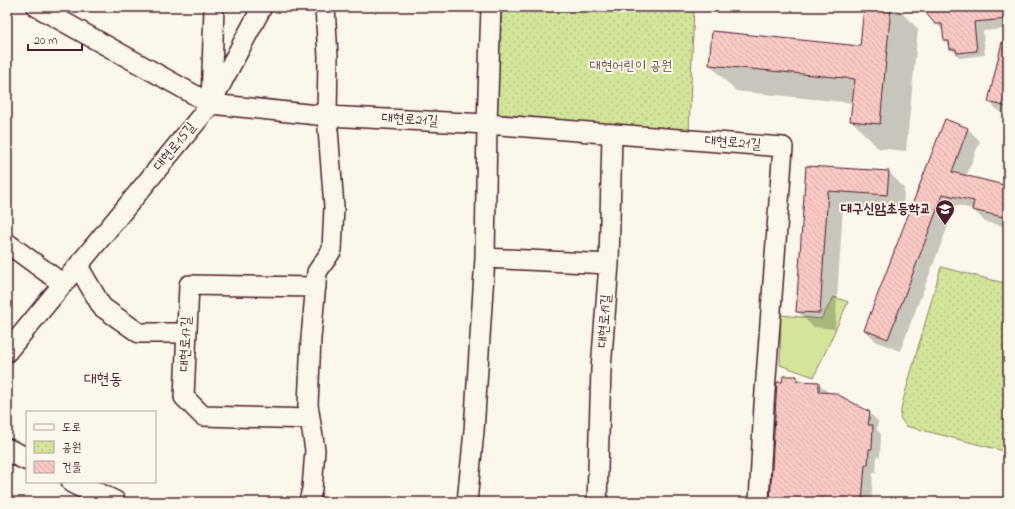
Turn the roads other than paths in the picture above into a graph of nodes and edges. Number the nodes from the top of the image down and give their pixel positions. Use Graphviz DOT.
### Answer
graph roads {
  1 [pos="37,7"];
  2 [pos="214,7"];
  3 [pos="262,7"];
  4 [pos="325,7"];
  5 [pos="491,7"];
  6 [pos="211,104"];
  7 [pos="327,116"];
  8 [pos="487,124"];
  9 [pos="612,134"];
  10 [pos="7,243"];
  11 [pos="485,258"];
  12 [pos="609,264"];
  13 [pos="78,266"];
  14 [pos="63,284"];
  15 [pos="316,287"];
  16 [pos="186,333"];
  17 [pos="7,352"];
  18 [pos="310,419"];
  19 [pos="7,450"];
  20 [pos="26,459"];
  21 [pos="75,483"];
  22 [pos="114,502"];
  23 [pos="309,502"];
  24 [pos="467,502"];
  25 [pos="598,502"];
  26 [pos="759,502"];
  1 -- 6 [label="street, 대현로21길"];
  2 -- 6 [label="street"];
  3 -- 6 [label="street, 대현로15길"];
  4 -- 7 [label="street"];
  5 -- 8 [label="street"];
  6 -- 7 [label="street, 대현로21길"];
  6 -- 13 [label="street, 대현로15길"];
  7 -- 8 [label="street, 대현로21길"];
  7 -- 15 [label="street"];
  8 -- 9 [label="street, 대현로21길"];
  8 -- 11 [label="street"];
  9 -- 12 [label="street, 대현로19길"];
  9 -- 26 [label="street, 대현로21길"];
  10 -- 14 [label="street"];
  11 -- 12 [label="street"];
  11 -- 24 [label="street"];
  12 -- 25 [label="street, 대현로19길"];
  13 -- 14 [label="street, 대현로15길"];
  13 -- 16 [label="street"];
  14 -- 17 [label="street, 대현로15길"];
  15 -- 16 [label="street, 대현로17길"];
  15 -- 18 [label="street"];
  16 -- 18 [label="street, 대현로17길"];
  18 -- 23 [label="street"];
  19 -- 20 [label="main road"];
  21 -- 22 [label="main road"];
}
